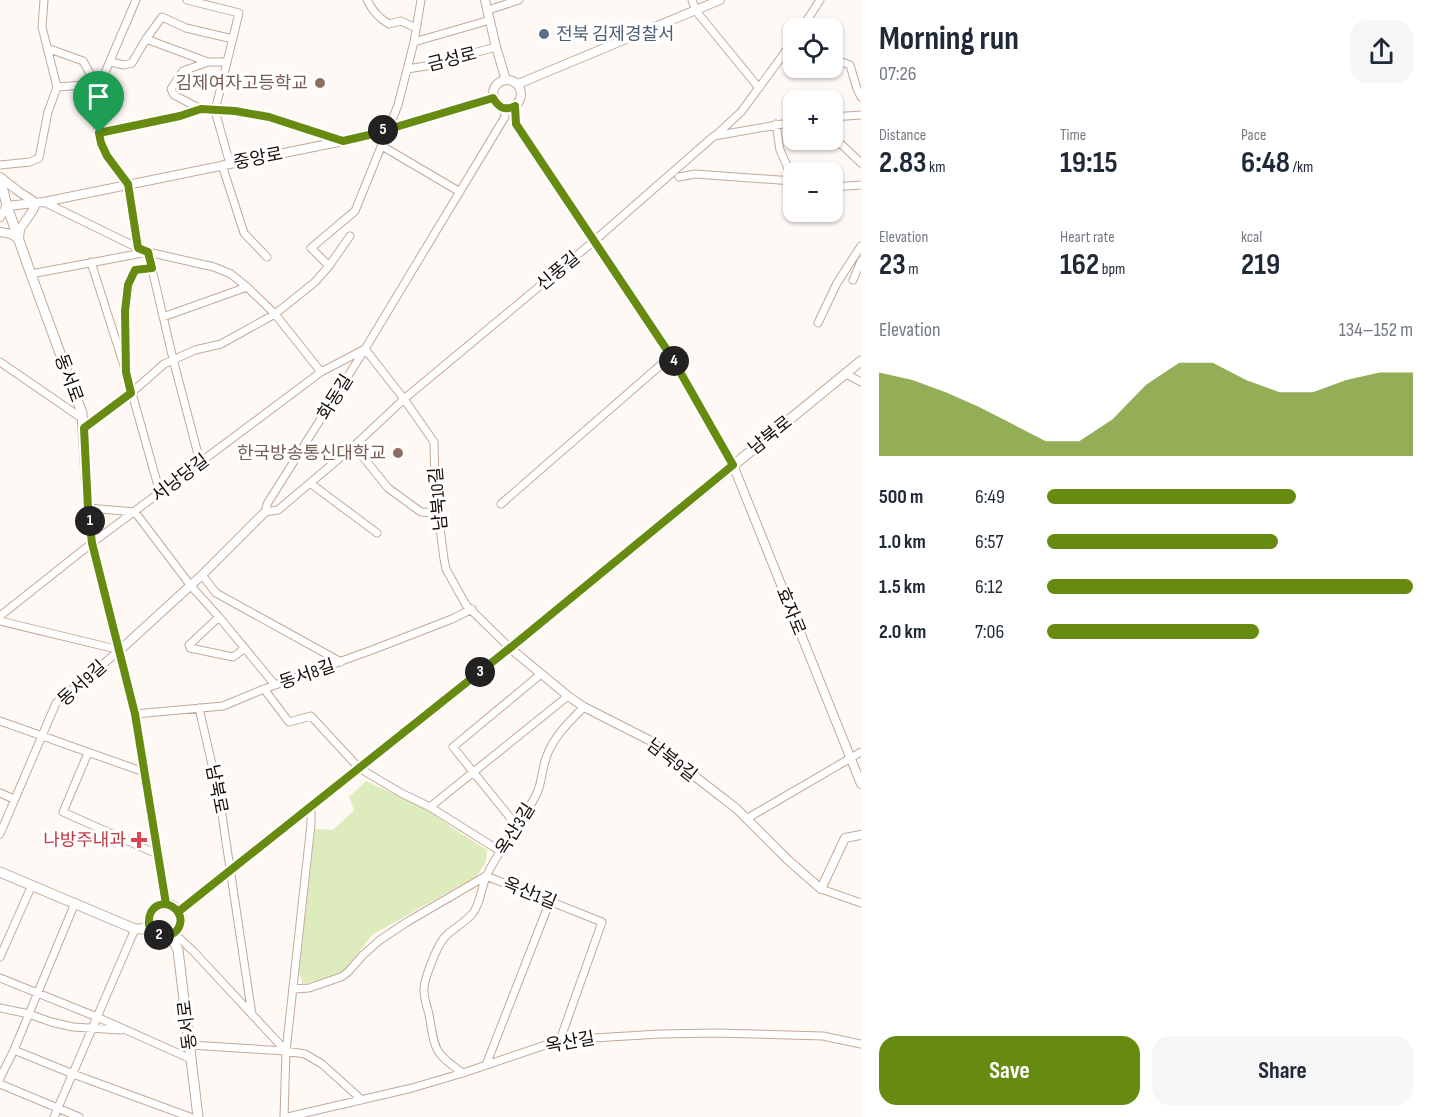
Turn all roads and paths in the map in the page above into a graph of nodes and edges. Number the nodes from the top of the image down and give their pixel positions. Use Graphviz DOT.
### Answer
graph roads {
  1 [pos="44,0"];
  2 [pos="136,0"];
  3 [pos="187,0"];
  4 [pos="367,0"];
  5 [pos="421,0"];
  6 [pos="519,0"];
  7 [pos="692,0"];
  8 [pos="720,0"];
  9 [pos="820,0"];
  10 [pos="486,3"];
  11 [pos="696,11"];
  12 [pos="810,18"];
  13 [pos="490,20"];
  14 [pos="416,28"];
  15 [pos="146,39"];
  16 [pos="233,39"];
  17 [pos="414,42"];
  18 [pos="496,47"];
  19 [pos="47,48"];
  20 [pos="783,55"];
  21 [pos="110,62"];
  22 [pos="208,62"];
  23 [pos="227,62"];
  24 [pos="843,62"];
  25 [pos="408,69"];
  26 [pos="506,80"];
  27 [pos="100,84"];
  28 [pos="518,84"];
  29 [pos="57,87"];
  30 [pos="759,88"];
  31 [pos="861,97"];
  32 [pos="493,98"];
  33 [pos="515,106"];
  34 [pos="504,108"];
  35 [pos="201,109"];
  36 [pos="215,111"];
  37 [pos="861,115"];
  38 [pos="843,116"];
  39 [pos="783,123"];
  40 [pos="776,124"];
  41 [pos="387,129"];
  42 [pos="99,133"];
  43 [pos="714,136"];
  44 [pos="343,141"];
  45 [pos="843,145"];
  46 [pos="382,146"];
  47 [pos="785,162"];
  48 [pos="861,163"];
  49 [pos="226,164"];
  50 [pos="0,165"];
  51 [pos="0,177"];
  52 [pos="679,177"];
  53 [pos="783,181"];
  54 [pos="128,184"];
  55 [pos="861,185"];
  56 [pos="843,186"];
  57 [pos="459,192"];
  58 [pos="40,202"];
  59 [pos="8,206"];
  60 [pos="0,217"];
  61 [pos="0,232"];
  62 [pos="350,236"];
  63 [pos="19,239"];
  64 [pos="594,241"];
  65 [pos="861,246"];
  66 [pos="138,248"];
  67 [pos="148,252"];
  68 [pos="267,257"];
  69 [pos="861,261"];
  70 [pos="91,262"];
  71 [pos="329,266"];
  72 [pos="152,268"];
  73 [pos="31,274"];
  74 [pos="853,280"];
  75 [pos="247,287"];
  76 [pos="275,314"];
  77 [pos="164,317"];
  78 [pos="818,323"];
  79 [pos="365,349"];
  80 [pos="671,356"];
  81 [pos="173,359"];
  82 [pos="861,361"];
  83 [pos="0,362"];
  84 [pos="126,372"];
  85 [pos="321,372"];
  86 [pos="846,374"];
  87 [pos="861,382"];
  88 [pos="131,393"];
  89 [pos="404,399"];
  90 [pos="83,424"];
  91 [pos="354,446"];
  92 [pos="204,461"];
  93 [pos="733,465"];
  94 [pos="310,483"];
  95 [pos="160,493"];
  96 [pos="501,504"];
  97 [pos="88,508"];
  98 [pos="135,512"];
  99 [pos="266,512"];
  100 [pos="438,513"];
  101 [pos="376,534"];
  102 [pos="92,543"];
  103 [pos="202,575"];
  104 [pos="191,586"];
  105 [pos="472,609"];
  106 [pos="0,616"];
  107 [pos="219,617"];
  108 [pos="0,621"];
  109 [pos="245,648"];
  110 [pos="510,648"];
  111 [pos="120,650"];
  112 [pos="341,662"];
  113 [pos="541,674"];
  114 [pos="275,686"];
  115 [pos="264,689"];
  116 [pos="568,696"];
  117 [pos="584,707"];
  118 [pos="199,708"];
  119 [pos="135,714"];
  120 [pos="0,721"];
  121 [pos="42,735"];
  122 [pos="861,752"];
  123 [pos="88,753"];
  124 [pos="850,758"];
  125 [pos="359,768"];
  126 [pos="144,772"];
  127 [pos="474,773"];
  128 [pos="861,784"];
  129 [pos="0,793"];
  130 [pos="14,799"];
  131 [pos="311,807"];
  132 [pos="430,807"];
  133 [pos="746,819"];
  134 [pos="517,826"];
  135 [pos="0,834"];
  136 [pos="861,835"];
  137 [pos="500,851"];
  138 [pos="158,854"];
  139 [pos="0,872"];
  140 [pos="231,872"];
  141 [pos="486,876"];
  142 [pos="32,885"];
  143 [pos="821,889"];
  144 [pos="550,901"];
  145 [pos="75,903"];
  146 [pos="861,903"];
  147 [pos="166,904"];
  148 [pos="178,912"];
  149 [pos="149,925"];
  150 [pos="135,929"];
  151 [pos="173,934"];
  152 [pos="0,957"];
  153 [pos="0,978"];
  154 [pos="293,988"];
  155 [pos="37,994"];
  156 [pos="0,1008"];
  157 [pos="29,1014"];
  158 [pos="252,1015"];
  159 [pos="97,1017"];
  160 [pos="92,1029"];
  161 [pos="126,1031"];
  162 [pos="560,1040"];
  163 [pos="861,1044"];
  164 [pos="190,1045"];
  165 [pos="14,1050"];
  166 [pos="286,1051"];
  167 [pos="191,1059"];
  168 [pos="486,1065"];
  169 [pos="463,1073"];
  170 [pos="73,1074"];
  171 [pos="0,1078"];
  172 [pos="0,1084"];
  173 [pos="362,1100"];
  174 [pos="58,1108"];
  175 [pos="54,1117"];
  176 [pos="79,1117"];
  177 [pos="190,1117"];
  178 [pos="198,1117"];
  179 [pos="286,1117"];
  1 -- 19 [label="street"];
  2 -- 21 [label="street"];
  3 -- 16 [label="street"];
  4 -- 14 [label="street"];
  5 -- 14 [label="street"];
  6 -- 10 [label="street"];
  7 -- 11 [label="street"];
  8 -- 11 [label="street"];
  9 -- 12 [label="street"];
  10 -- 13 [label="street, 금성로"];
  11 -- 28 [label="street"];
  11 -- 30 [label="street"];
  13 -- 17 [label="street, 금성로"];
  13 -- 18 [label="street, 금성로"];
  14 -- 17 [label="street"];
  15 -- 16 [label="street"];
  15 -- 21 [label="street"];
  15 -- 22 [label="street"];
  16 -- 23 [label="street"];
  17 -- 25 [label="street"];
  18 -- 25 [label="street, 금성로"];
  18 -- 26 [label="street, 금성로"];
  19 -- 27 [label="street"];
  19 -- 29 [label="street"];
  20 -- 30 [label="street, 신풍길"];
  21 -- 27 [label="street"];
  22 -- 23 [label="street"];
  22 -- 35 [label="street"];
  23 -- 36 [label="street"];
  24 -- 31 [label="street"];
  25 -- 41 [label="street"];
  26 -- 28 [label="street"];
  26 -- 32 [label="street"];
  27 -- 29 [label="street"];
  27 -- 42 [label="street"];
  28 -- 33 [label="street"];
  29 -- 50 [label="street"];
  30 -- 43 [label="street, 신풍길"];
  32 -- 34 [label="street"];
  32 -- 41 [label="street, 중앙로"];
  33 -- 34 [label="street"];
  33 -- 64 [label="street"];
  34 -- 57 [label="street, 화동길"];
  35 -- 36 [label="street"];
  35 -- 42 [label="street"];
  36 -- 44 [label="street"];
  36 -- 49 [label="street"];
  37 -- 38 [label="street"];
  39 -- 40 [label="street"];
  40 -- 43 [label="street"];
  40 -- 47 [label="street"];
  41 -- 44 [label="street, 중앙로"];
  41 -- 46 [label="street"];
  42 -- 54 [label="street"];
  43 -- 64 [label="street, 신풍길"];
  44 -- 49 [label="street, 중앙로"];
  45 -- 48 [label="street"];
  46 -- 57 [label="street"];
  46 -- 71 [label="street"];
  49 -- 54 [label="street, 중앙로"];
  49 -- 68 [label="street"];
  51 -- 58 [label="street"];
  51 -- 59 [label="main road, 동서로"];
  52 -- 53 [label="street"];
  54 -- 58 [label="street, 중앙로"];
  54 -- 66 [label="street"];
  55 -- 56 [label="street"];
  57 -- 79 [label="street, 화동길"];
  58 -- 59 [label="street, 중앙로"];
  58 -- 63 [label="street"];
  58 -- 66 [label="street"];
  59 -- 60 [label="street"];
  59 -- 63 [label="main road, 동서로"];
  61 -- 63 [label="street"];
  62 -- 71 [label="street"];
  63 -- 73 [label="main road, 동서로"];
  64 -- 80 [label="street"];
  64 -- 89 [label="street, 신풍길"];
  65 -- 78 [label="street"];
  66 -- 67 [label="street"];
  67 -- 70 [label="street"];
  67 -- 72 [label="street"];
  67 -- 75 [label="street"];
  69 -- 74 [label="street"];
  70 -- 73 [label="street"];
  70 -- 84 [label="street"];
  71 -- 76 [label="street"];
  72 -- 77 [label="street"];
  72 -- 84 [label="street"];
  73 -- 90 [label="main road, 동서로"];
  75 -- 76 [label="street"];
  75 -- 77 [label="street"];
  76 -- 81 [label="street"];
  76 -- 85 [label="street"];
  77 -- 81 [label="street"];
  79 -- 85 [label="street, 서낭당길"];
  79 -- 89 [label="street, 남북10길"];
  79 -- 99 [label="street, 화동길"];
  80 -- 93 [label="street"];
  80 -- 96 [label="street"];
  81 -- 88 [label="street"];
  81 -- 92 [label="street"];
  82 -- 86 [label="main road, 남북로"];
  83 -- 90 [label="street"];
  84 -- 88 [label="street"];
  85 -- 92 [label="street, 서낭당길"];
  86 -- 87 [label="street"];
  86 -- 93 [label="main road, 남북로"];
  88 -- 90 [label="street"];
  88 -- 95 [label="street"];
  89 -- 91 [label="street, 신풍길"];
  89 -- 100 [label="street, 남북10길"];
  90 -- 97 [label="main road, 동서로"];
  91 -- 94 [label="street, 신풍길"];
  91 -- 100 [label="street"];
  92 -- 95 [label="street, 서낭당길"];
  93 -- 110 [label="main road, 남북로"];
  93 -- 124 [label="street, 효자로"];
  94 -- 99 [label="street, 신풍길"];
  94 -- 101 [label="street"];
  95 -- 98 [label="street, 서낭당길"];
  97 -- 98 [label="street"];
  97 -- 102 [label="main road, 동서로"];
  98 -- 102 [label="street, 서낭당길"];
  98 -- 104 [label="street"];
  99 -- 103 [label="street, 화동길"];
  100 -- 105 [label="street, 남북10길"];
  102 -- 106 [label="street, 서낭당길"];
  102 -- 111 [label="main road, 동서로"];
  103 -- 104 [label="street, 화동길"];
  103 -- 112 [label="street"];
  104 -- 107 [label="street"];
  104 -- 111 [label="street, 화동길"];
  105 -- 110 [label="street, 남북10길"];
  105 -- 112 [label="street, 동서8길"];
  107 -- 109 [label="street"];
  107 -- 109 [label="street"];
  108 -- 111 [label="street, 동서9길"];
  109 -- 114 [label="street"];
  110 -- 113 [label="street, 남북9길"];
  110 -- 125 [label="main road, 남북로"];
  111 -- 119 [label="main road, 동서로"];
  111 -- 121 [label="street, 동서9길"];
  112 -- 114 [label="street, 동서8길"];
  113 -- 116 [label="street, 남북9길"];
  113 -- 127 [label="street"];
  114 -- 115 [label="street, 동서8길"];
  115 -- 118 [label="street, 동서8길"];
  115 -- 125 [label="street"];
  116 -- 117 [label="street, 남북9길"];
  116 -- 127 [label="street"];
  117 -- 133 [label="street, 남북9길"];
  117 -- 134 [label="street, 옥산3길"];
  118 -- 119 [label="street, 동서8길"];
  118 -- 140 [label="street, 남북로"];
  119 -- 126 [label="main road, 동서로"];
  120 -- 121 [label="street"];
  121 -- 123 [label="street"];
  121 -- 130 [label="street, 동서9길"];
  122 -- 124 [label="street"];
  123 -- 126 [label="street"];
  123 -- 138 [label="street"];
  124 -- 128 [label="street, 효자로"];
  124 -- 133 [label="street"];
  125 -- 131 [label="main road, 남북로"];
  125 -- 132 [label="street"];
  126 -- 138 [label="main road, 동서로"];
  127 -- 132 [label="street"];
  127 -- 134 [label="street"];
  129 -- 130 [label="street"];
  130 -- 135 [label="street, 동서9길"];
  131 -- 140 [label="main road, 남북로"];
  131 -- 154 [label="street"];
  132 -- 137 [label="street"];
  133 -- 143 [label="street, 남북9길"];
  134 -- 137 [label="street, 옥산3길"];
  136 -- 143 [label="street"];
  137 -- 141 [label="street, 옥산3길"];
  138 -- 147 [label="main road, 동서로"];
  139 -- 142 [label="main road"];
  140 -- 148 [label="main road, 남북로"];
  140 -- 158 [label="street"];
  141 -- 144 [label="street, 옥산1길"];
  141 -- 154 [label="street, 옥산1길"];
  141 -- 169 [label="street, 옥산3길"];
  142 -- 145 [label="main road"];
  142 -- 152 [label="street"];
  143 -- 146 [label="street"];
  144 -- 162 [label="street, 옥산1길"];
  144 -- 168 [label="street"];
  145 -- 150 [label="main road"];
  145 -- 155 [label="street"];
  147 -- 148 [label="main road"];
  147 -- 149 [label="main road"];
  148 -- 151 [label="main road"];
  149 -- 150 [label="main road"];
  149 -- 151 [label="main road"];
  150 -- 159 [label="street"];
  151 -- 158 [label="street"];
  151 -- 164 [label="main road, 동서로"];
  153 -- 155 [label="street"];
  154 -- 166 [label="street"];
  155 -- 157 [label="street"];
  155 -- 159 [label="street"];
  156 -- 157 [label="street"];
  157 -- 160 [label="street"];
  157 -- 165 [label="street"];
  158 -- 166 [label="street"];
  159 -- 160 [label="street"];
  159 -- 161 [label="street"];
  160 -- 161 [label="street"];
  160 -- 170 [label="street"];
  161 -- 167 [label="street"];
  162 -- 163 [label="street, 옥산길"];
  162 -- 168 [label="street, 옥산길"];
  164 -- 166 [label="street"];
  164 -- 167 [label="main road, 동서로"];
  165 -- 170 [label="street"];
  165 -- 171 [label="street"];
  166 -- 173 [label="street"];
  166 -- 179 [label="street"];
  167 -- 178 [label="main road, 동서로"];
  168 -- 169 [label="street, 옥산길"];
  169 -- 173 [label="street, 옥산길"];
  170 -- 174 [label="street"];
  170 -- 177 [label="street"];
  172 -- 174 [label="street"];
  173 -- 179 [label="street, 옥산길"];
  174 -- 175 [label="street"];
  174 -- 176 [label="street"];
}
